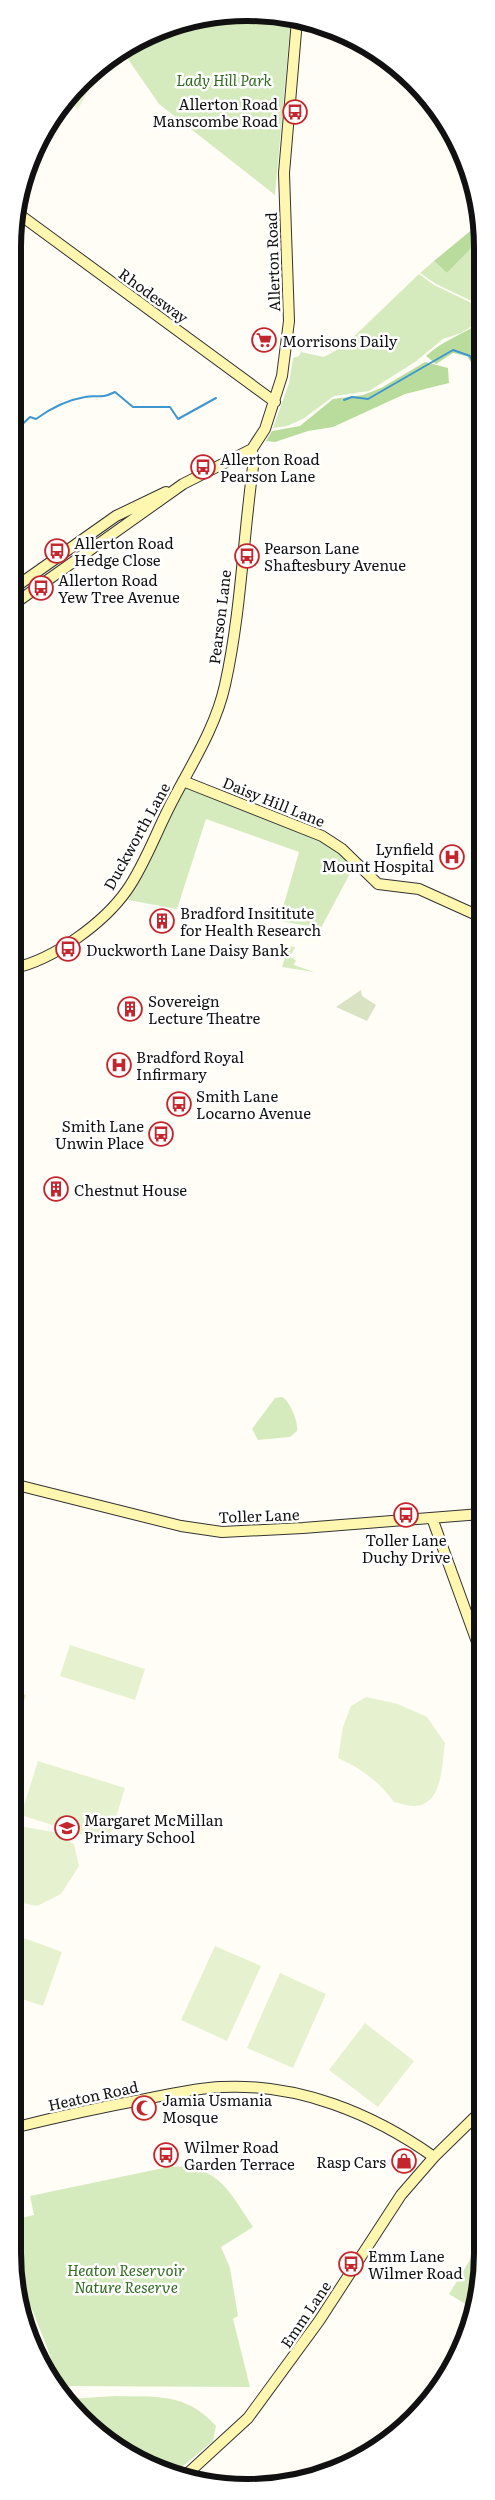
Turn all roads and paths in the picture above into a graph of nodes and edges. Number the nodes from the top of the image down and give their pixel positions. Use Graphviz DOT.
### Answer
graph roads {
  1 [pos="296,27"];
  2 [pos="23,217"];
  3 [pos="275,402"];
  4 [pos="252,449"];
  5 [pos="183,484"];
  6 [pos="21,583"];
  7 [pos="21,599"];
  8 [pos="183,781"];
  9 [pos="474,913"];
  10 [pos="21,966"];
  11 [pos="21,1486"];
  12 [pos="474,1515"];
  13 [pos="432,1518"];
  14 [pos="474,1634"];
  15 [pos="474,2118"];
  16 [pos="21,2126"];
  17 [pos="434,2157"];
  18 [pos="190,2471"];
  1 -- 3 [label="street, Allerton Road"];
  2 -- 3 [label="street, Rhodesway"];
  3 -- 4 [label="street, Allerton Road"];
  4 -- 5 [label="street"];
  4 -- 8 [label="street, Pearson Lane"];
  5 -- 6 [label="street"];
  5 -- 7 [label="street"];
  8 -- 9 [label="street, Daisy Hill Lane"];
  8 -- 10 [label="street, Duckworth Lane"];
  11 -- 13 [label="street, Toller Lane"];
  12 -- 13 [label="street, Toller Lane"];
  13 -- 14 [label="street"];
  15 -- 17 [label="street, Emm Lane"];
  16 -- 17 [label="street, Heaton Road"];
  17 -- 18 [label="street, Emm Lane"];
}
